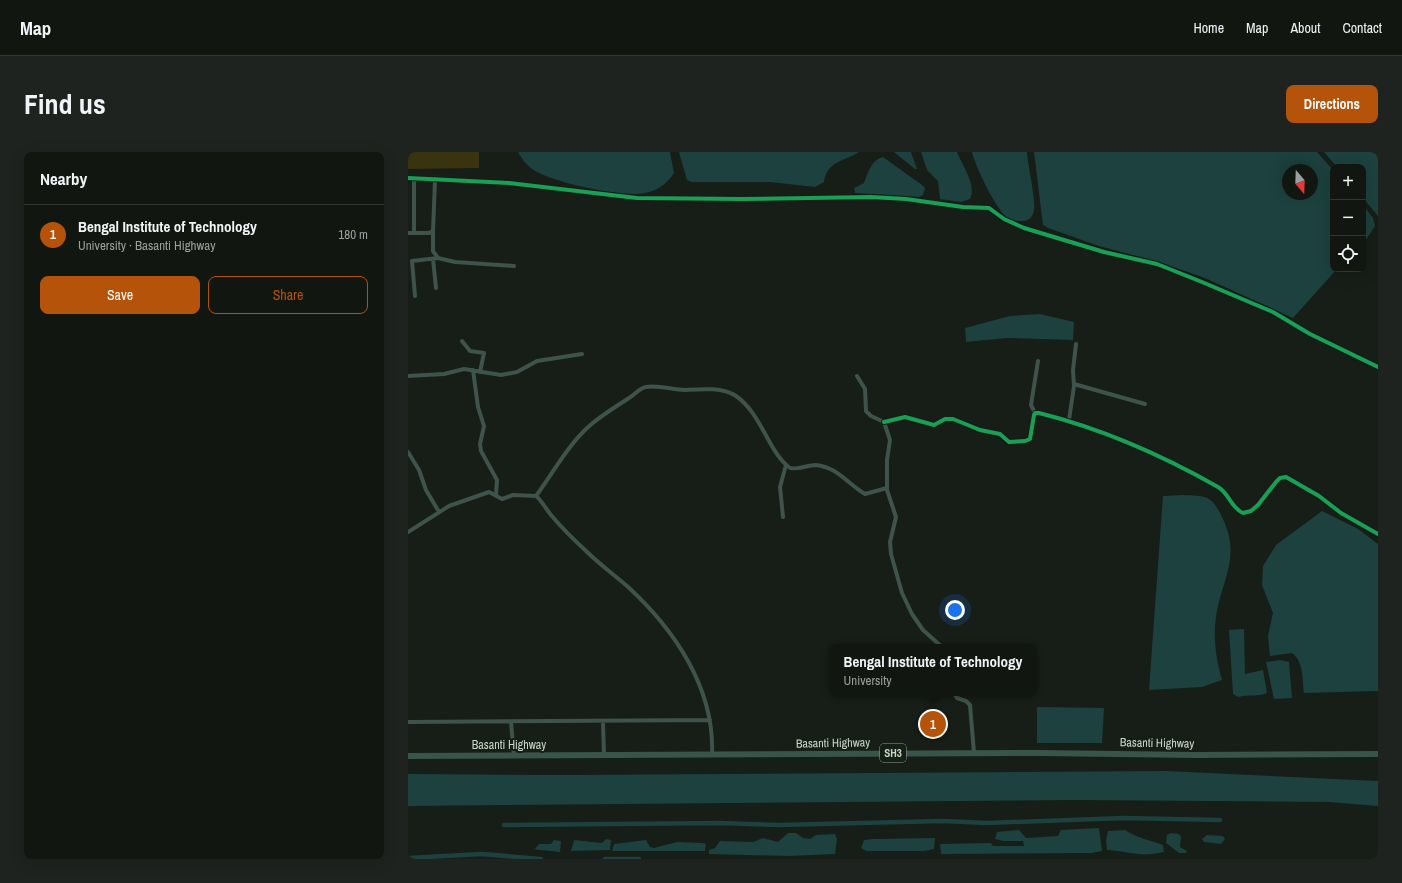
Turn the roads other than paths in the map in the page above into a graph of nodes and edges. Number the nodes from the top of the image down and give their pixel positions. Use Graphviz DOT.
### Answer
graph roads {
  1 [pos="408,178"];
  2 [pos="414,178"];
  3 [pos="435,180"];
  4 [pos="433,231"];
  5 [pos="408,233"];
  6 [pos="414,233"];
  7 [pos="436,259"];
  8 [pos="514,266"];
  9 [pos="436,288"];
  10 [pos="415,296"];
  11 [pos="462,341"];
  12 [pos="1076,344"];
  13 [pos="582,354"];
  14 [pos="1038,361"];
  15 [pos="1378,367"];
  16 [pos="473,370"];
  17 [pos="480,372"];
  18 [pos="408,376"];
  19 [pos="857,376"];
  20 [pos="1074,384"];
  21 [pos="1145,404"];
  22 [pos="1035,413"];
  23 [pos="1069,420"];
  24 [pos="884,422"];
  25 [pos="408,452"];
  26 [pos="786,465"];
  27 [pos="886,488"];
  28 [pos="496,495"];
  29 [pos="536,496"];
  30 [pos="440,512"];
  31 [pos="783,517"];
  32 [pos="408,532"];
  33 [pos="1378,534"];
  34 [pos="939,644"];
  35 [pos="956,696"];
  36 [pos="710,720"];
  37 [pos="408,722"];
  38 [pos="511,722"];
  39 [pos="603,722"];
  40 [pos="974,753"];
  41 [pos="1378,754"];
  42 [pos="604,755"];
  43 [pos="712,755"];
  44 [pos="408,756"];
  45 [pos="514,756"];
  1 -- 2 [label="street"];
  2 -- 3 [label="street"];
  2 -- 6 [label="street"];
  3 -- 4 [label="street"];
  3 -- 15 [label="street"];
  4 -- 6 [label="street"];
  4 -- 7 [label="street"];
  5 -- 6 [label="street"];
  7 -- 8 [label="street"];
  7 -- 9 [label="street"];
  7 -- 10 [label="street"];
  11 -- 17 [label="street"];
  12 -- 20 [label="street"];
  13 -- 17 [label="street"];
  14 -- 22 [label="street"];
  16 -- 17 [label="street"];
  16 -- 18 [label="street"];
  16 -- 28 [label="street"];
  19 -- 24 [label="street"];
  20 -- 21 [label="street"];
  20 -- 23 [label="street"];
  22 -- 23 [label="street"];
  22 -- 24 [label="street"];
  23 -- 33 [label="street"];
  24 -- 27 [label="street"];
  25 -- 30 [label="street"];
  26 -- 27 [label="street"];
  26 -- 29 [label="street"];
  26 -- 31 [label="street"];
  27 -- 34 [label="street"];
  28 -- 29 [label="street"];
  28 -- 30 [label="street"];
  29 -- 36 [label="street"];
  30 -- 32 [label="street"];
  35 -- 40 [label="street"];
  36 -- 39 [label="street"];
  36 -- 43 [label="street"];
  37 -- 38 [label="street"];
  38 -- 39 [label="street"];
  38 -- 45 [label="street"];
  39 -- 42 [label="street"];
  40 -- 41 [label="main road, Basanti Highway / SH3"];
  40 -- 43 [label="main road, Basanti Highway / SH3"];
  42 -- 43 [label="main road, Basanti Highway / SH3"];
  42 -- 45 [label="main road, Basanti Highway / SH3"];
  44 -- 45 [label="main road, Basanti Highway / SH3"];
}
